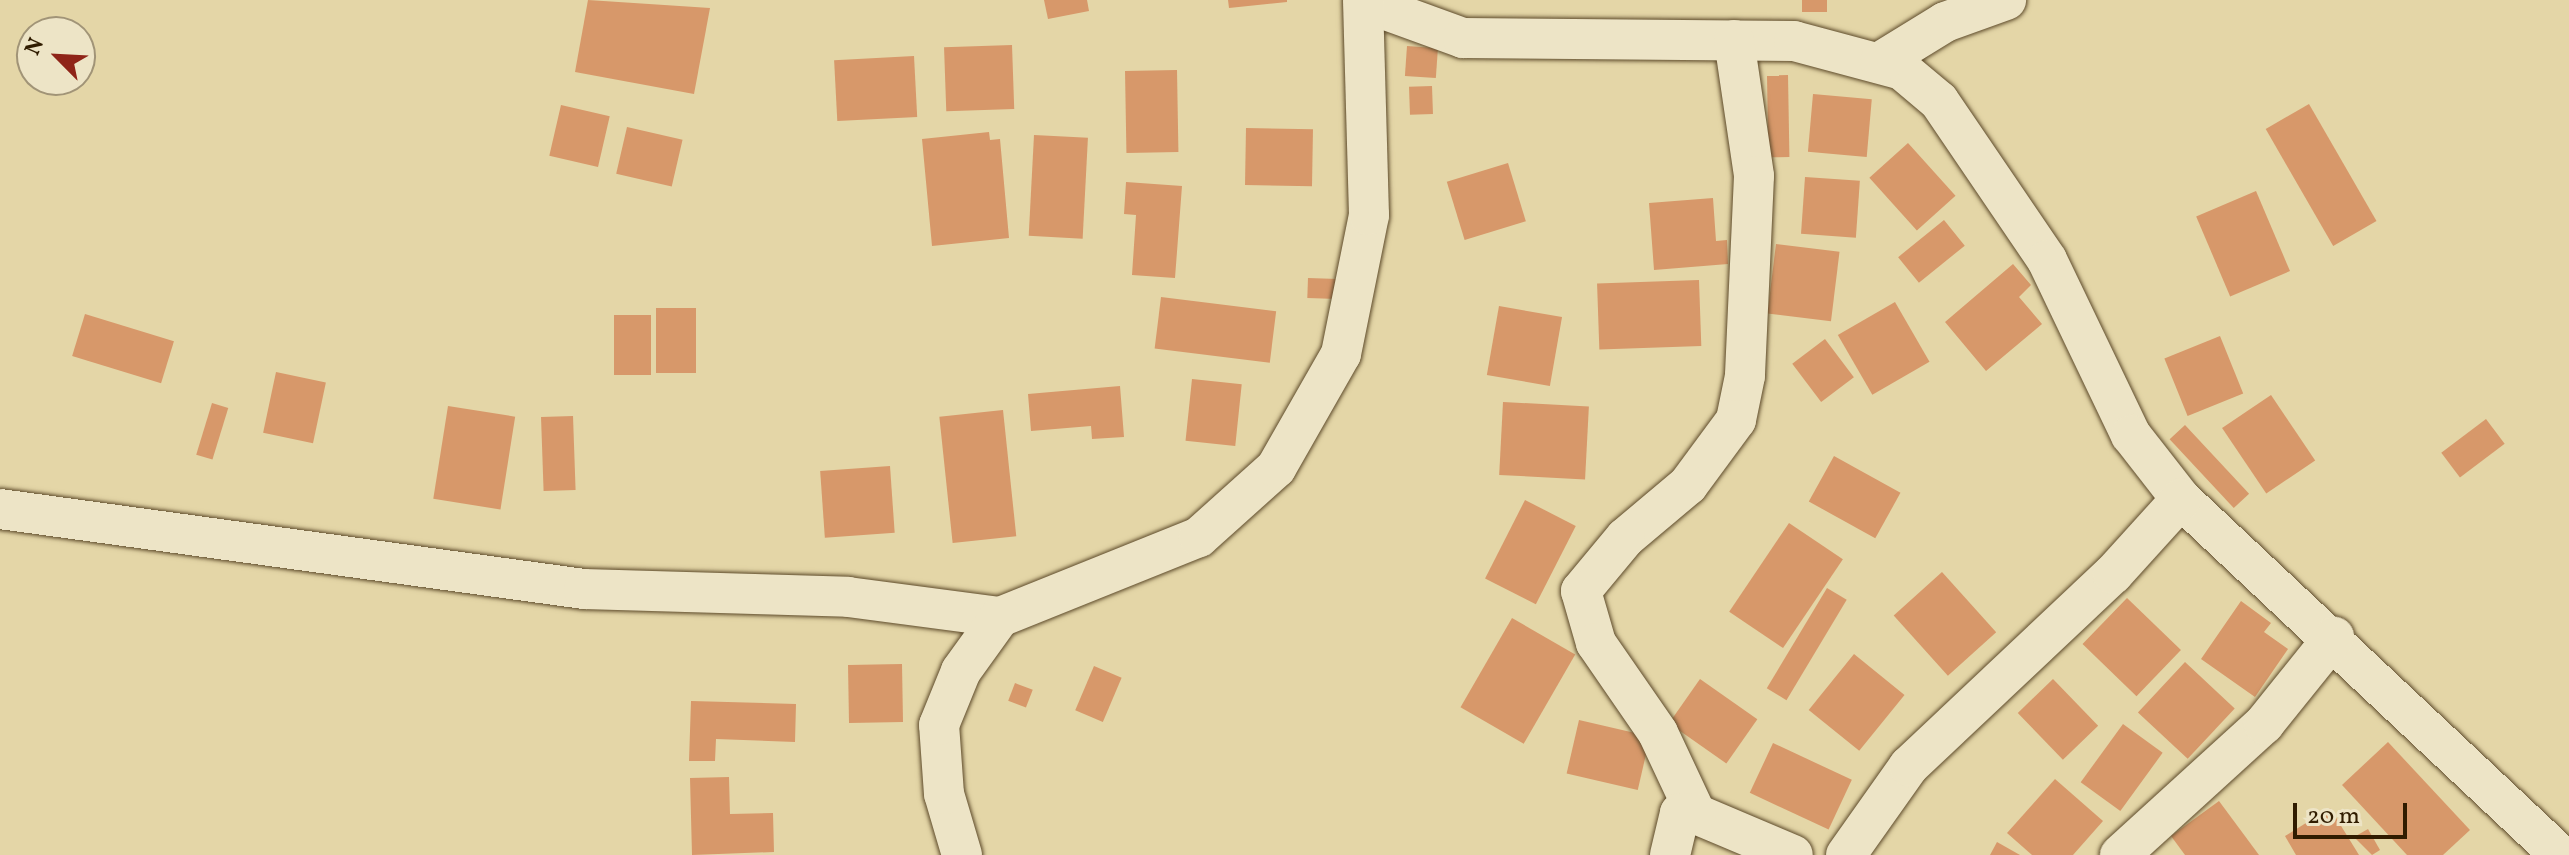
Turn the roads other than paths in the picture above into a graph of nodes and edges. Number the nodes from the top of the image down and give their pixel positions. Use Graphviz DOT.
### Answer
graph roads {
  1 [pos="2006,0"];
  2 [pos="1364,1"];
  3 [pos="1734,40"];
  4 [pos="1880,62"];
  5 [pos="2181,499"];
  6 [pos="0,509"];
  7 [pos="1000,617"];
  8 [pos="2334,637"];
  9 [pos="1696,814"];
  10 [pos="962,855"];
  11 [pos="1670,855"];
  12 [pos="1793,855"];
  13 [pos="1846,855"];
  14 [pos="2120,855"];
  15 [pos="2560,855"];
  1 -- 4 [label="street"];
  2 -- 3 [label="street"];
  2 -- 7 [label="street"];
  3 -- 4 [label="street"];
  3 -- 9 [label="street"];
  4 -- 5 [label="street"];
  5 -- 8 [label="street"];
  5 -- 13 [label="street"];
  6 -- 7 [label="street"];
  7 -- 10 [label="street"];
  8 -- 14 [label="street"];
  8 -- 15 [label="street"];
  9 -- 11 [label="street"];
  9 -- 12 [label="street"];
}
